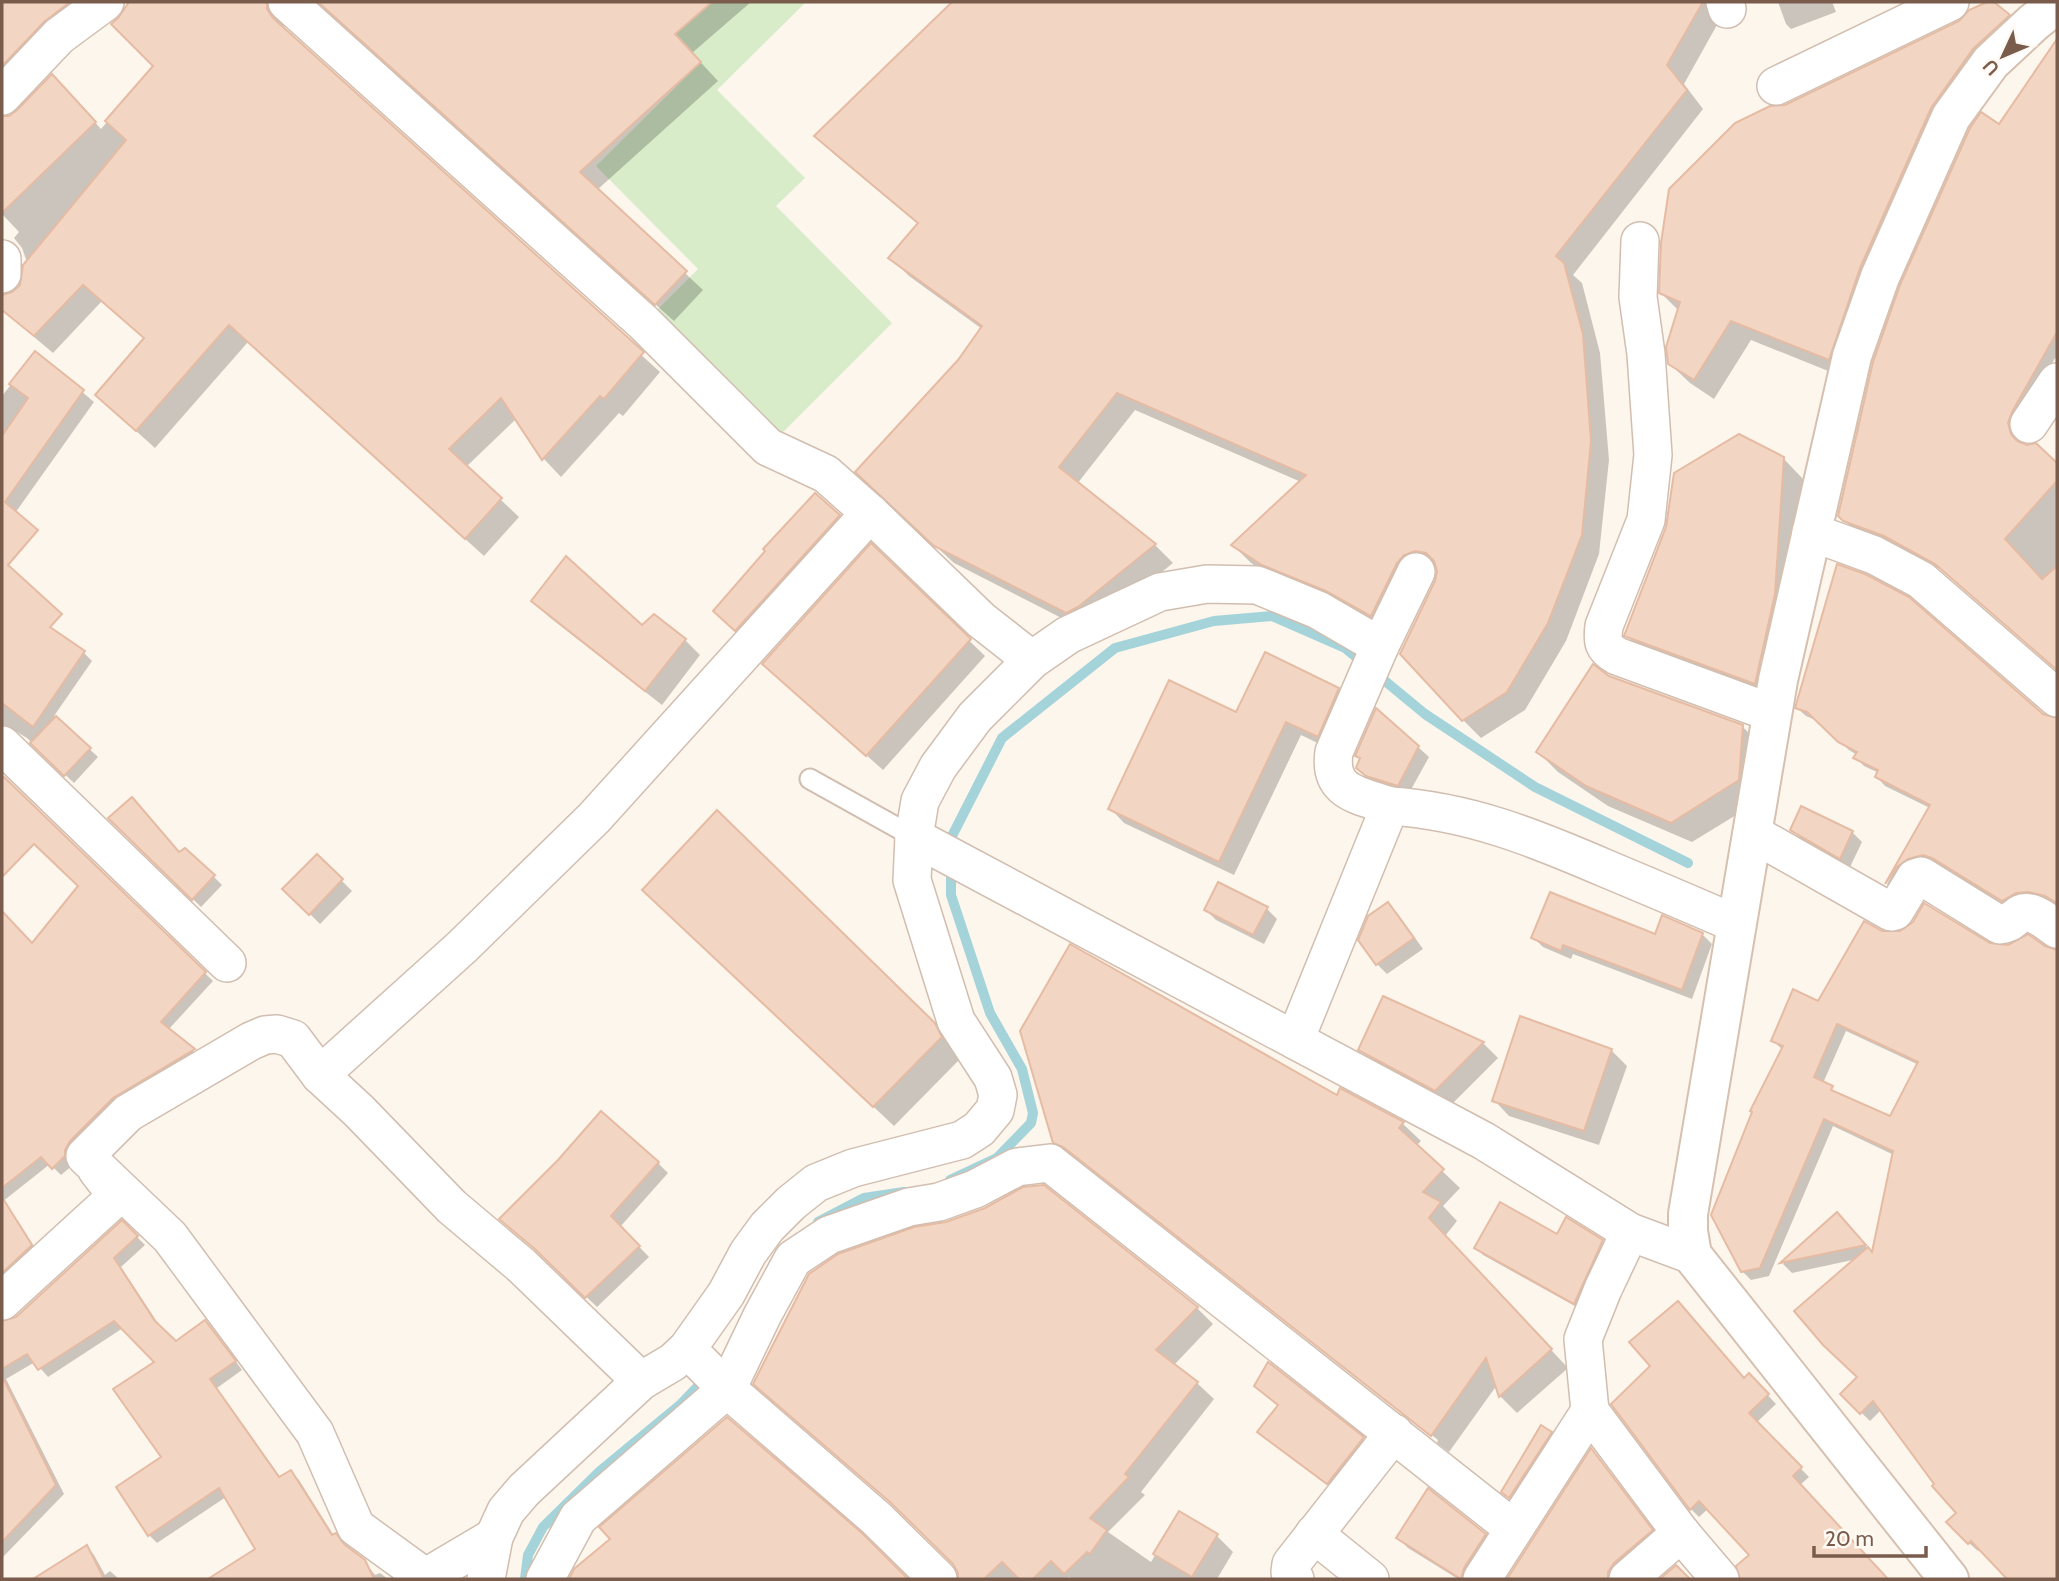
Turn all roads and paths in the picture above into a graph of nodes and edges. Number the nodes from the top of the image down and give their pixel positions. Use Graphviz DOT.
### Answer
graph roads {
  1 [pos="105,2"];
  2 [pos="287,2"];
  3 [pos="1950,2"];
  4 [pos="2057,4"];
  5 [pos="1776,86"];
  6 [pos="2,96"];
  7 [pos="1640,241"];
  8 [pos="2,259"];
  9 [pos="2,274"];
  10 [pos="2057,382"];
  11 [pos="2029,424"];
  12 [pos="870,513"];
  13 [pos="1811,532"];
  14 [pos="1416,572"];
  15 [pos="1032,660"];
  16 [pos="1373,662"];
  17 [pos="2057,698"];
  18 [pos="1772,713"];
  19 [pos="2,746"];
  20 [pos="810,779"];
  21 [pos="1390,806"];
  22 [pos="1752,833"];
  23 [pos="941,852"];
  24 [pos="1736,924"];
  25 [pos="2057,929"];
  26 [pos="228,963"];
  27 [pos="1295,1040"];
  28 [pos="320,1075"];
  29 [pos="85,1156"];
  30 [pos="1630,1232"];
  31 [pos="1692,1255"];
  32 [pos="2,1301"];
  33 [pos="706,1367"];
  34 [pos="641,1381"];
  35 [pos="1590,1411"];
  36 [pos="1394,1433"];
  37 [pos="1514,1529"];
  38 [pos="1681,1533"];
  39 [pos="1314,1534"];
  40 [pos="494,1537"];
  41 [pos="424,1578"];
  42 [pos="486,1579"];
  43 [pos="545,1579"];
  44 [pos="938,1579"];
  45 [pos="1295,1579"];
  46 [pos="1370,1579"];
  47 [pos="1482,1579"];
  48 [pos="1629,1579"];
  49 [pos="1720,1579"];
  50 [pos="1949,1579"];
  1 -- 6 [label="street"];
  2 -- 12 [label="street"];
  3 -- 5 [label="street"];
  4 -- 13 [label="street"];
  7 -- 18 [label="street"];
  8 -- 9 [label="street"];
  10 -- 11 [label="street"];
  12 -- 15 [label="street"];
  12 -- 28 [label="street"];
  13 -- 17 [label="street"];
  13 -- 18 [label="street"];
  14 -- 16 [label="street"];
  15 -- 16 [label="street"];
  15 -- 23 [label="street"];
  16 -- 21 [label="street"];
  18 -- 22 [label="street"];
  19 -- 26 [label="street"];
  20 -- 23 [label="lane"];
  21 -- 24 [label="street"];
  21 -- 27 [label="street"];
  22 -- 24 [label="street"];
  22 -- 25 [label="street"];
  23 -- 27 [label="street"];
  23 -- 33 [label="street"];
  24 -- 31 [label="street"];
  27 -- 30 [label="street"];
  28 -- 29 [label="street"];
  28 -- 34 [label="street"];
  29 -- 32 [label="street"];
  29 -- 41 [label="street"];
  30 -- 31 [label="street"];
  30 -- 35 [label="street"];
  31 -- 50 [label="street"];
  33 -- 34 [label="street"];
  33 -- 36 [label="street"];
  33 -- 43 [label="street"];
  33 -- 44 [label="street"];
  34 -- 40 [label="street"];
  35 -- 37 [label="street"];
  35 -- 38 [label="street"];
  36 -- 37 [label="street"];
  36 -- 39 [label="street"];
  37 -- 47 [label="street"];
  38 -- 48 [label="street"];
  38 -- 49 [label="street"];
  39 -- 45 [label="street"];
  39 -- 46 [label="street"];
  40 -- 41 [label="street"];
  40 -- 42 [label="street"];
}
